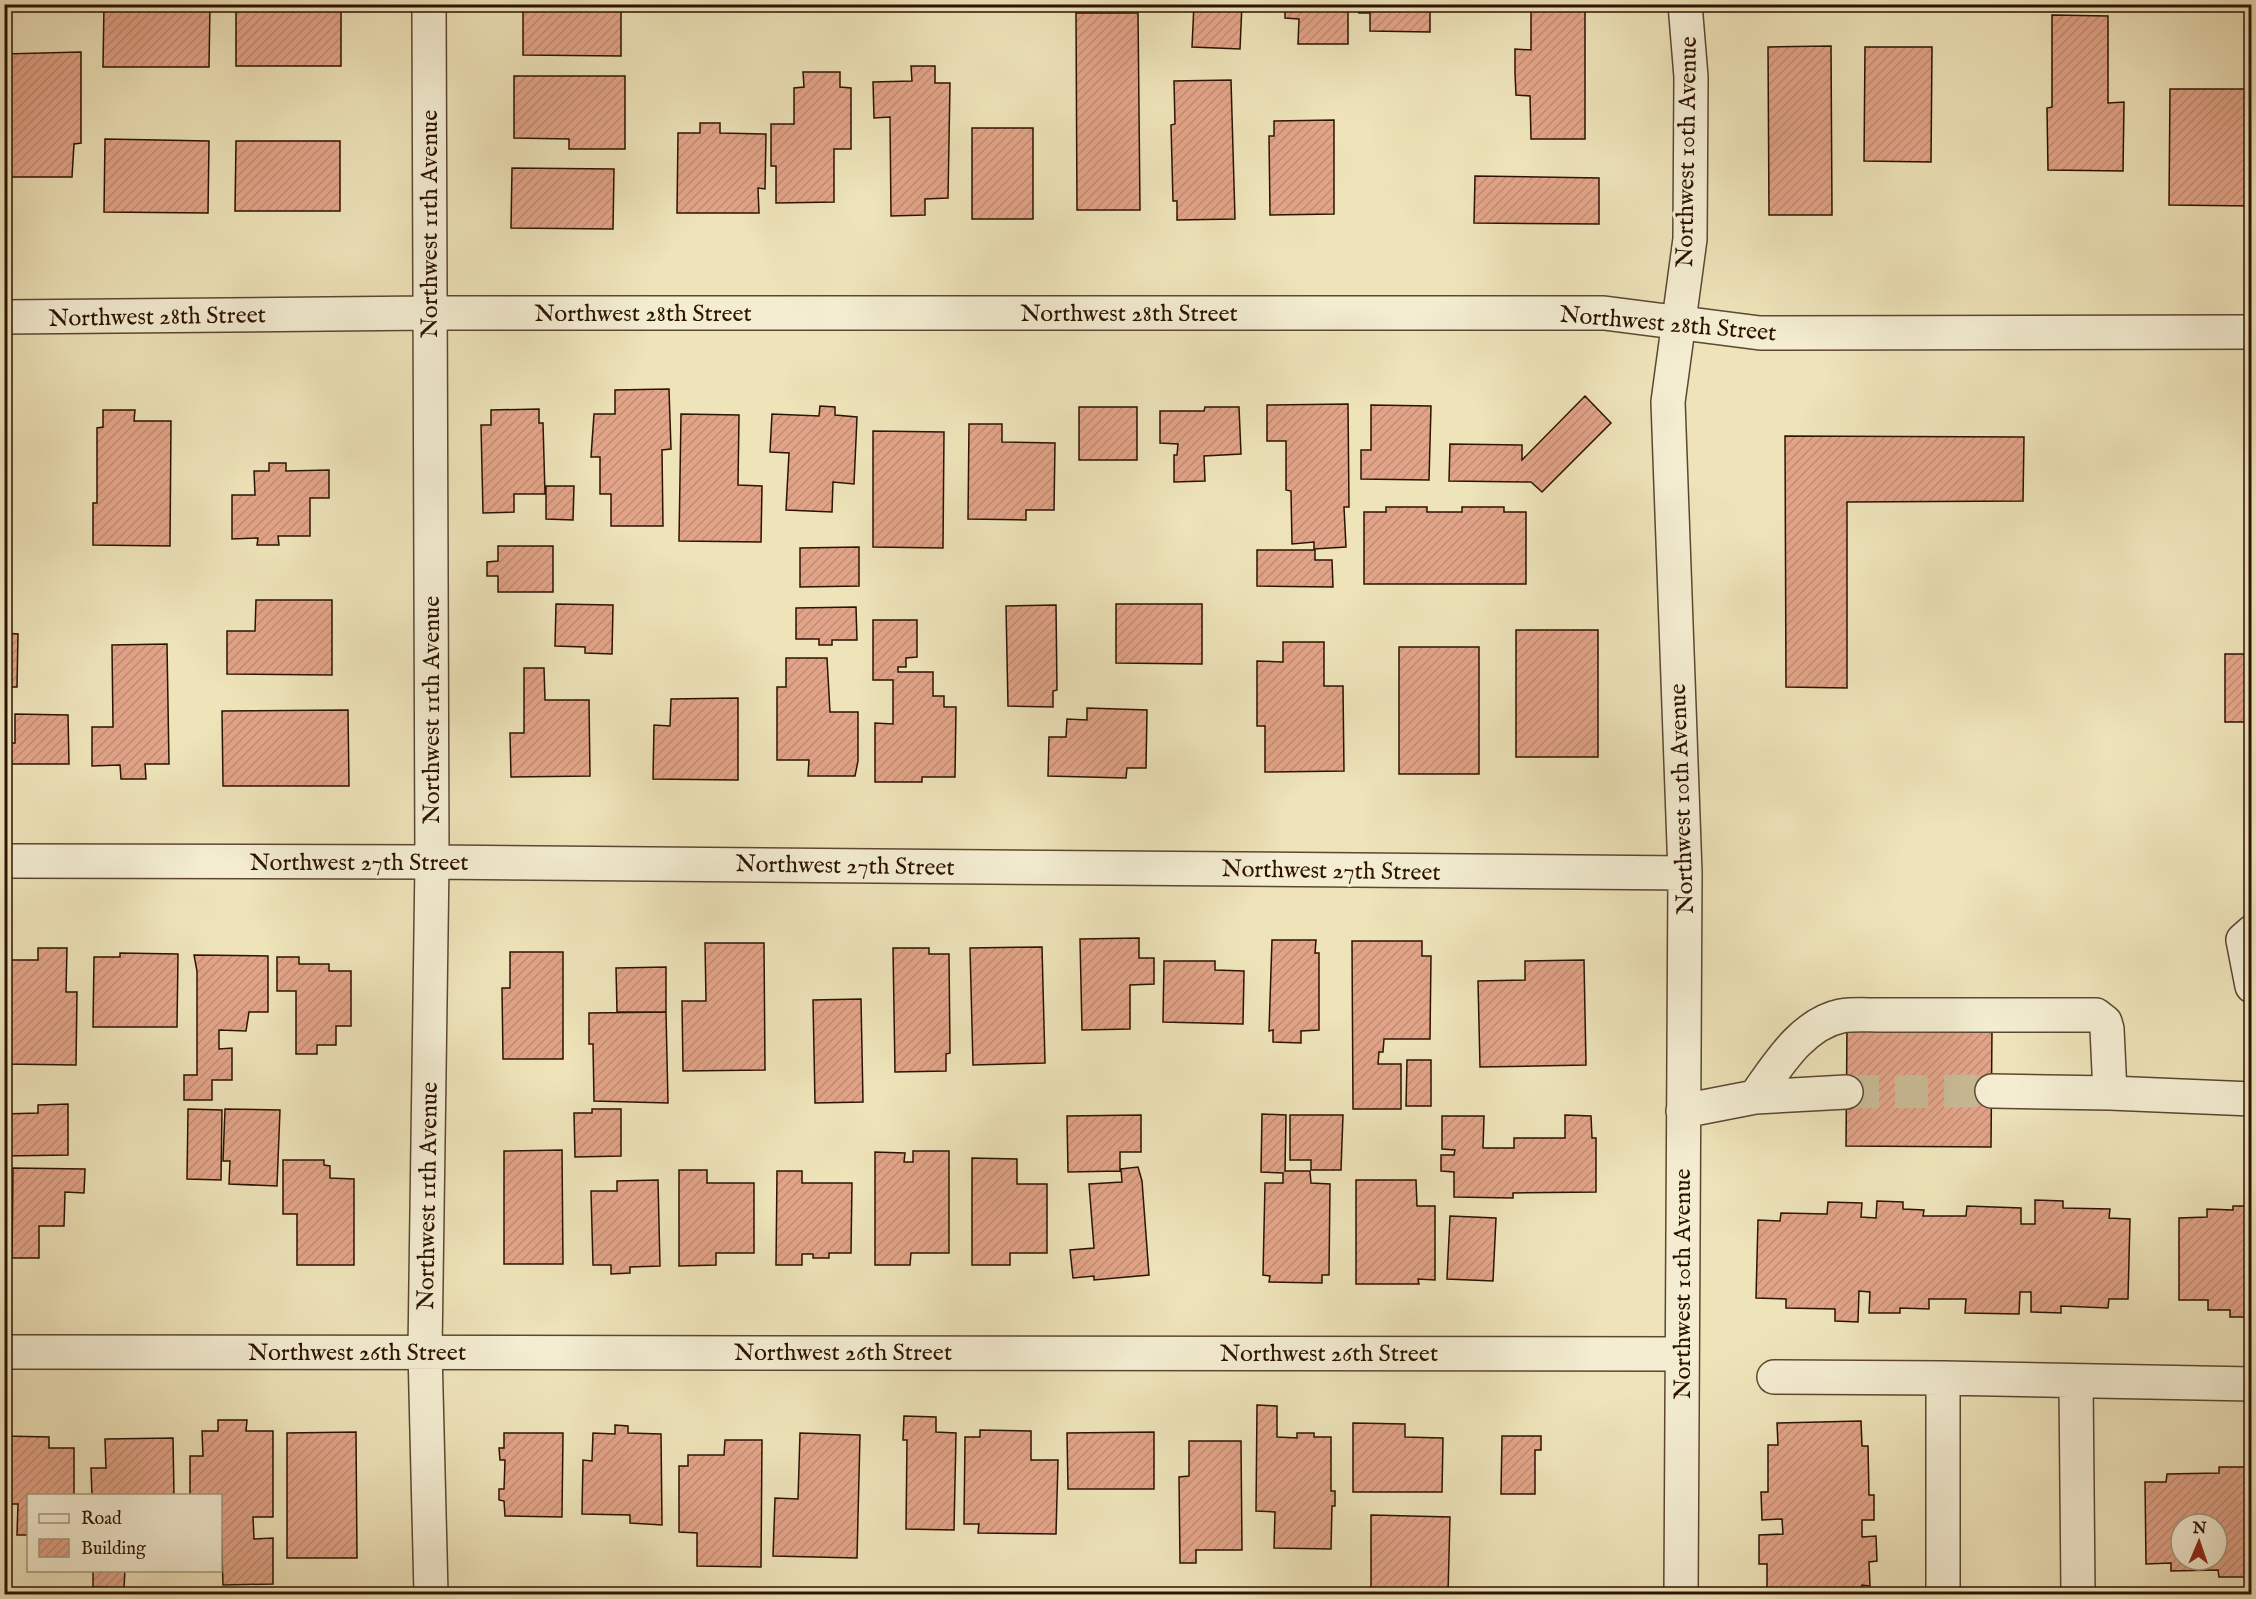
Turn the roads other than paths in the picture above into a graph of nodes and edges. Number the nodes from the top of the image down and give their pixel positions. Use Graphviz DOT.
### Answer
graph roads {
  1 [pos="429,4"];
  2 [pos="1685,4"];
  3 [pos="429,313"];
  4 [pos="4,317"];
  5 [pos="1679,322"];
  6 [pos="2252,332"];
  7 [pos="4,861"];
  8 [pos="432,862"];
  9 [pos="1685,873"];
  10 [pos="2252,932"];
  11 [pos="2252,986"];
  12 [pos="1992,1091"];
  13 [pos="1846,1092"];
  14 [pos="2109,1094"];
  15 [pos="1755,1097"];
  16 [pos="2252,1099"];
  17 [pos="1683,1111"];
  18 [pos="4,1352"];
  19 [pos="425,1352"];
  20 [pos="1681,1354"];
  21 [pos="1774,1377"];
  22 [pos="1943,1378"];
  23 [pos="2076,1381"];
  24 [pos="2252,1384"];
  25 [pos="431,1594"];
  26 [pos="1681,1594"];
  27 [pos="1943,1594"];
  28 [pos="2078,1594"];
  1 -- 3 [label="street, Northwest 11th Avenue"];
  2 -- 5 [label="street, Northwest 10th Avenue"];
  3 -- 4 [label="street, Northwest 28th Street"];
  3 -- 5 [label="street, Northwest 28th Street"];
  3 -- 8 [label="street, Northwest 11th Avenue"];
  5 -- 6 [label="street, Northwest 28th Street"];
  5 -- 9 [label="street, Northwest 10th Avenue"];
  7 -- 8 [label="street, Northwest 27th Street"];
  8 -- 9 [label="street, Northwest 27th Street"];
  8 -- 19 [label="street, Northwest 11th Avenue"];
  9 -- 17 [label="street, Northwest 10th Avenue"];
  10 -- 11 [label="street"];
  12 -- 14 [label="street"];
  13 -- 15 [label="street"];
  14 -- 15 [label="street"];
  14 -- 16 [label="street"];
  15 -- 17 [label="street"];
  17 -- 20 [label="street, Northwest 10th Avenue"];
  18 -- 19 [label="street, Northwest 26th Street"];
  19 -- 20 [label="street, Northwest 26th Street"];
  19 -- 25 [label="street, Northwest 11th Avenue"];
  20 -- 26 [label="street, Northwest 10th Avenue"];
  21 -- 22 [label="street"];
  22 -- 23 [label="street"];
  22 -- 27 [label="street"];
  23 -- 24 [label="street"];
  23 -- 28 [label="street"];
}
